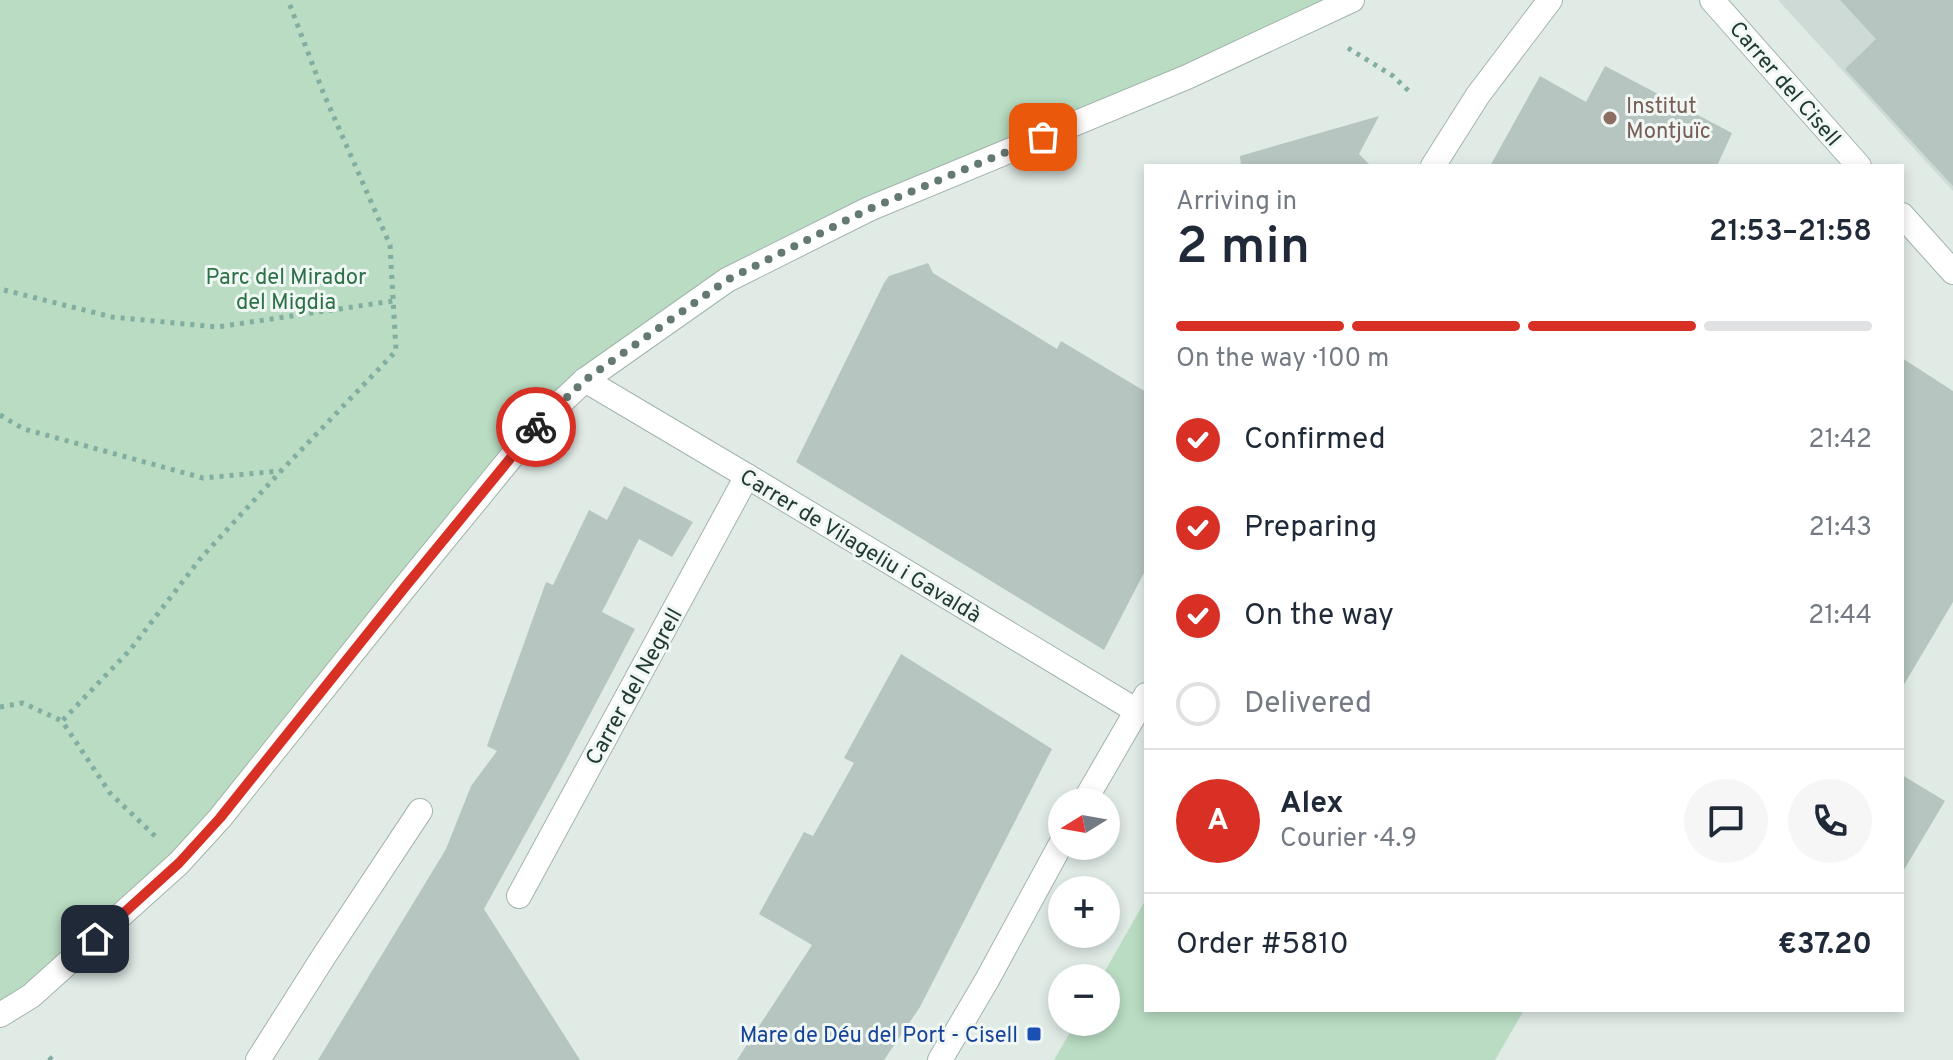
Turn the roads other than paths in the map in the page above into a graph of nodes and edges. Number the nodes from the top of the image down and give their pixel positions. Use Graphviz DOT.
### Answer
graph roads {
  1 [pos="1352,0"];
  2 [pos="1550,0"];
  3 [pos="1712,0"];
  4 [pos="1434,164"];
  5 [pos="1857,164"];
  6 [pos="1904,217"];
  7 [pos="1953,272"];
  8 [pos="585,380"];
  9 [pos="747,476"];
  10 [pos="1142,703"];
  11 [pos="1092,788"];
  12 [pos="420,811"];
  13 [pos="1052,860"];
  14 [pos="519,896"];
  15 [pos="0,1015"];
  16 [pos="258,1060"];
  17 [pos="940,1060"];
  1 -- 8 [label="street"];
  2 -- 4 [label="street"];
  3 -- 5 [label="street, Carrer del Cisell"];
  6 -- 7 [label="street"];
  8 -- 9 [label="street, Carrer de Vilageliu i Gavaldà"];
  8 -- 15 [label="street"];
  9 -- 10 [label="street, Carrer de Vilageliu i Gavaldà"];
  9 -- 14 [label="street, Carrer del Negrell"];
  10 -- 11 [label="street"];
  12 -- 16 [label="street"];
  13 -- 17 [label="street"];
}
